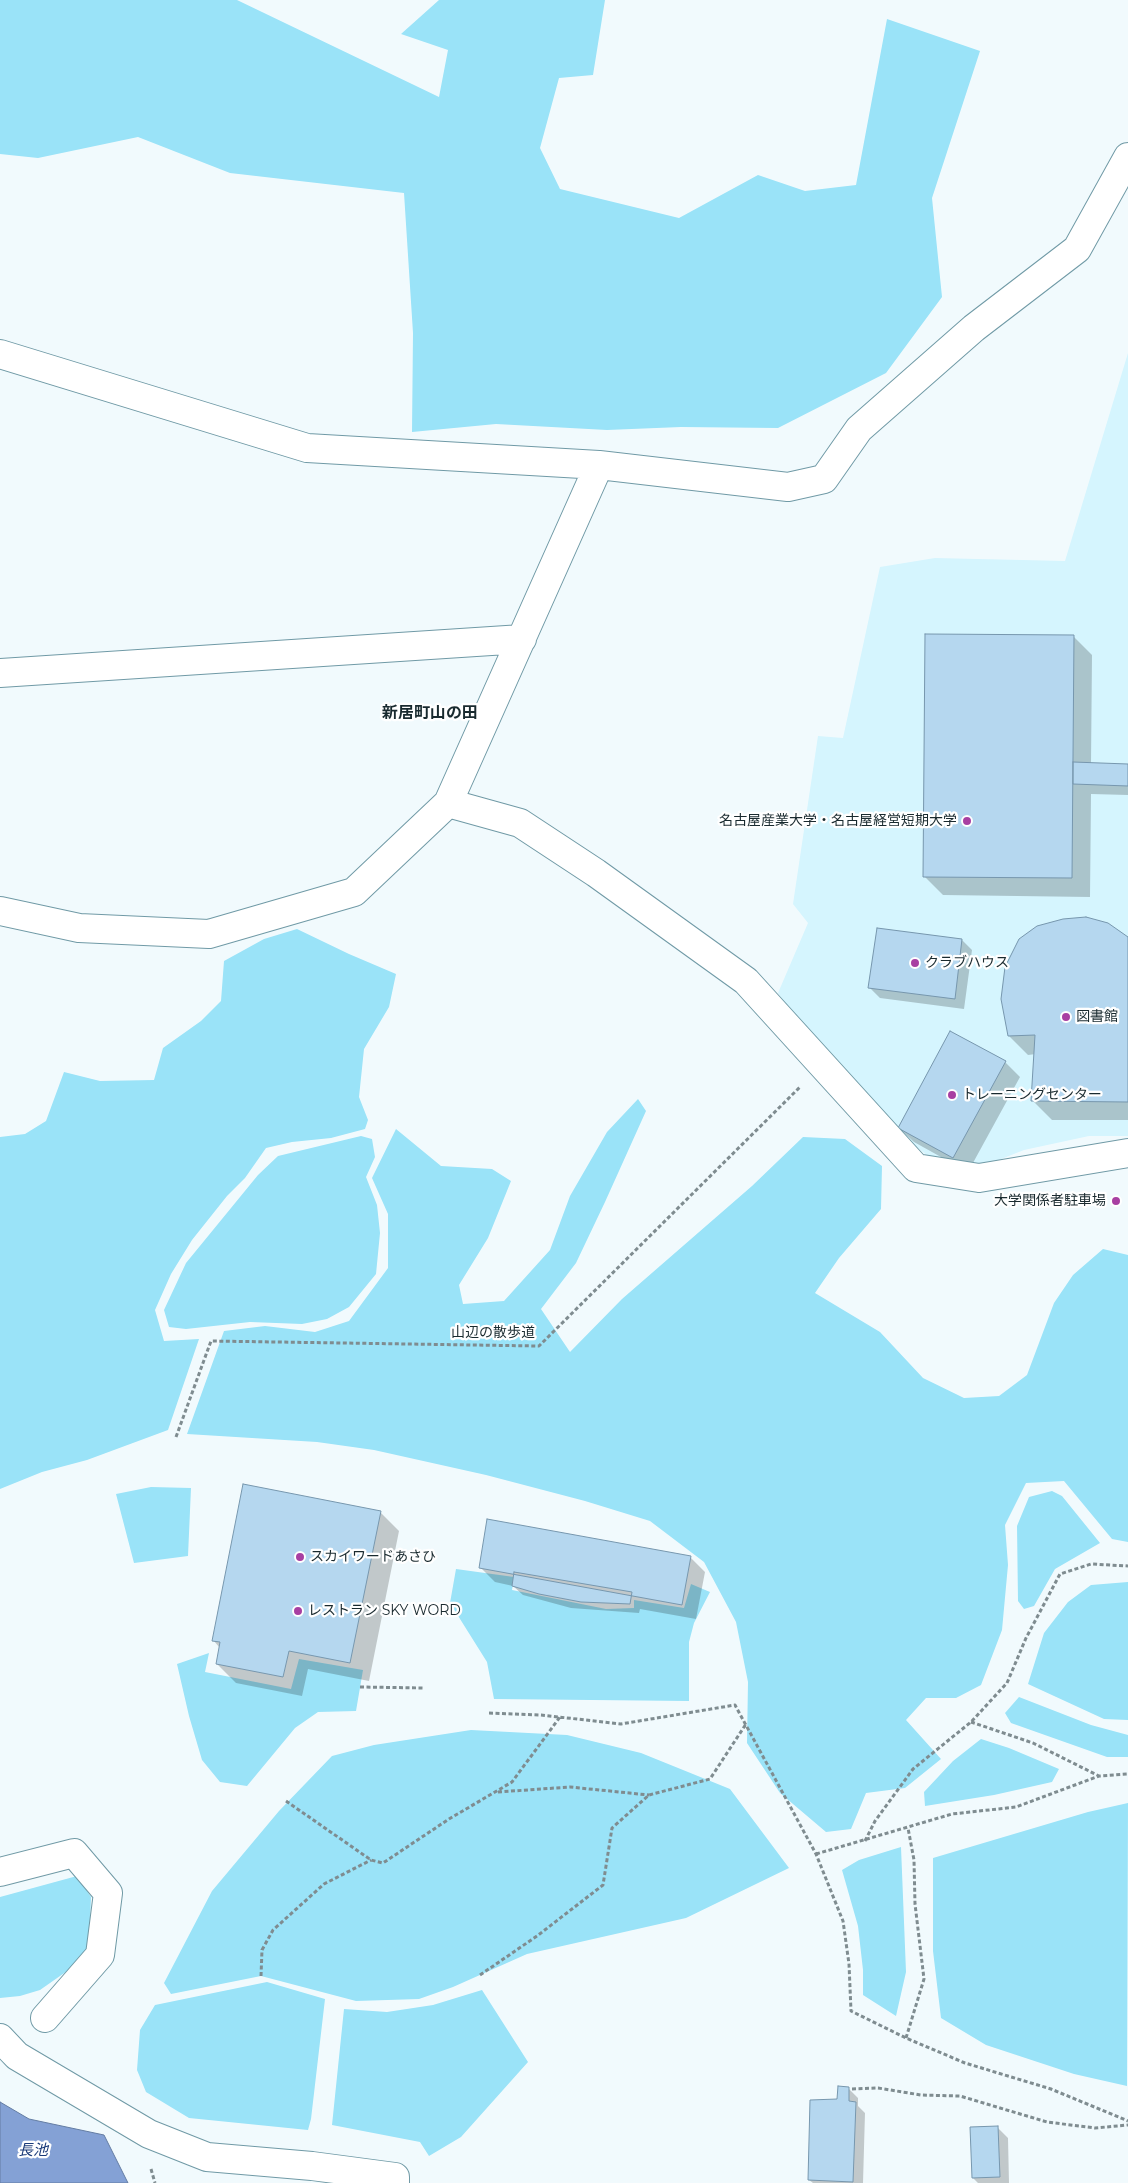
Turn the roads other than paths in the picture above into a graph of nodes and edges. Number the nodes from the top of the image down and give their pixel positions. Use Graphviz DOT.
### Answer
graph roads {
  1 [pos="1128,157"];
  2 [pos="0,354"];
  3 [pos="599,465"];
  4 [pos="522,639"];
  5 [pos="0,673"];
  6 [pos="448,803"];
  7 [pos="0,911"];
  8 [pos="1128,1153"];
  9 [pos="0,1872"];
  10 [pos="45,2018"];
  11 [pos="0,2038"];
  12 [pos="395,2183"];
  1 -- 3 [label="street"];
  2 -- 3 [label="street"];
  3 -- 4 [label="street"];
  4 -- 5 [label="street"];
  4 -- 6 [label="street"];
  6 -- 7 [label="street"];
  6 -- 8 [label="street"];
  9 -- 10 [label="street"];
  11 -- 12 [label="street"];
}
